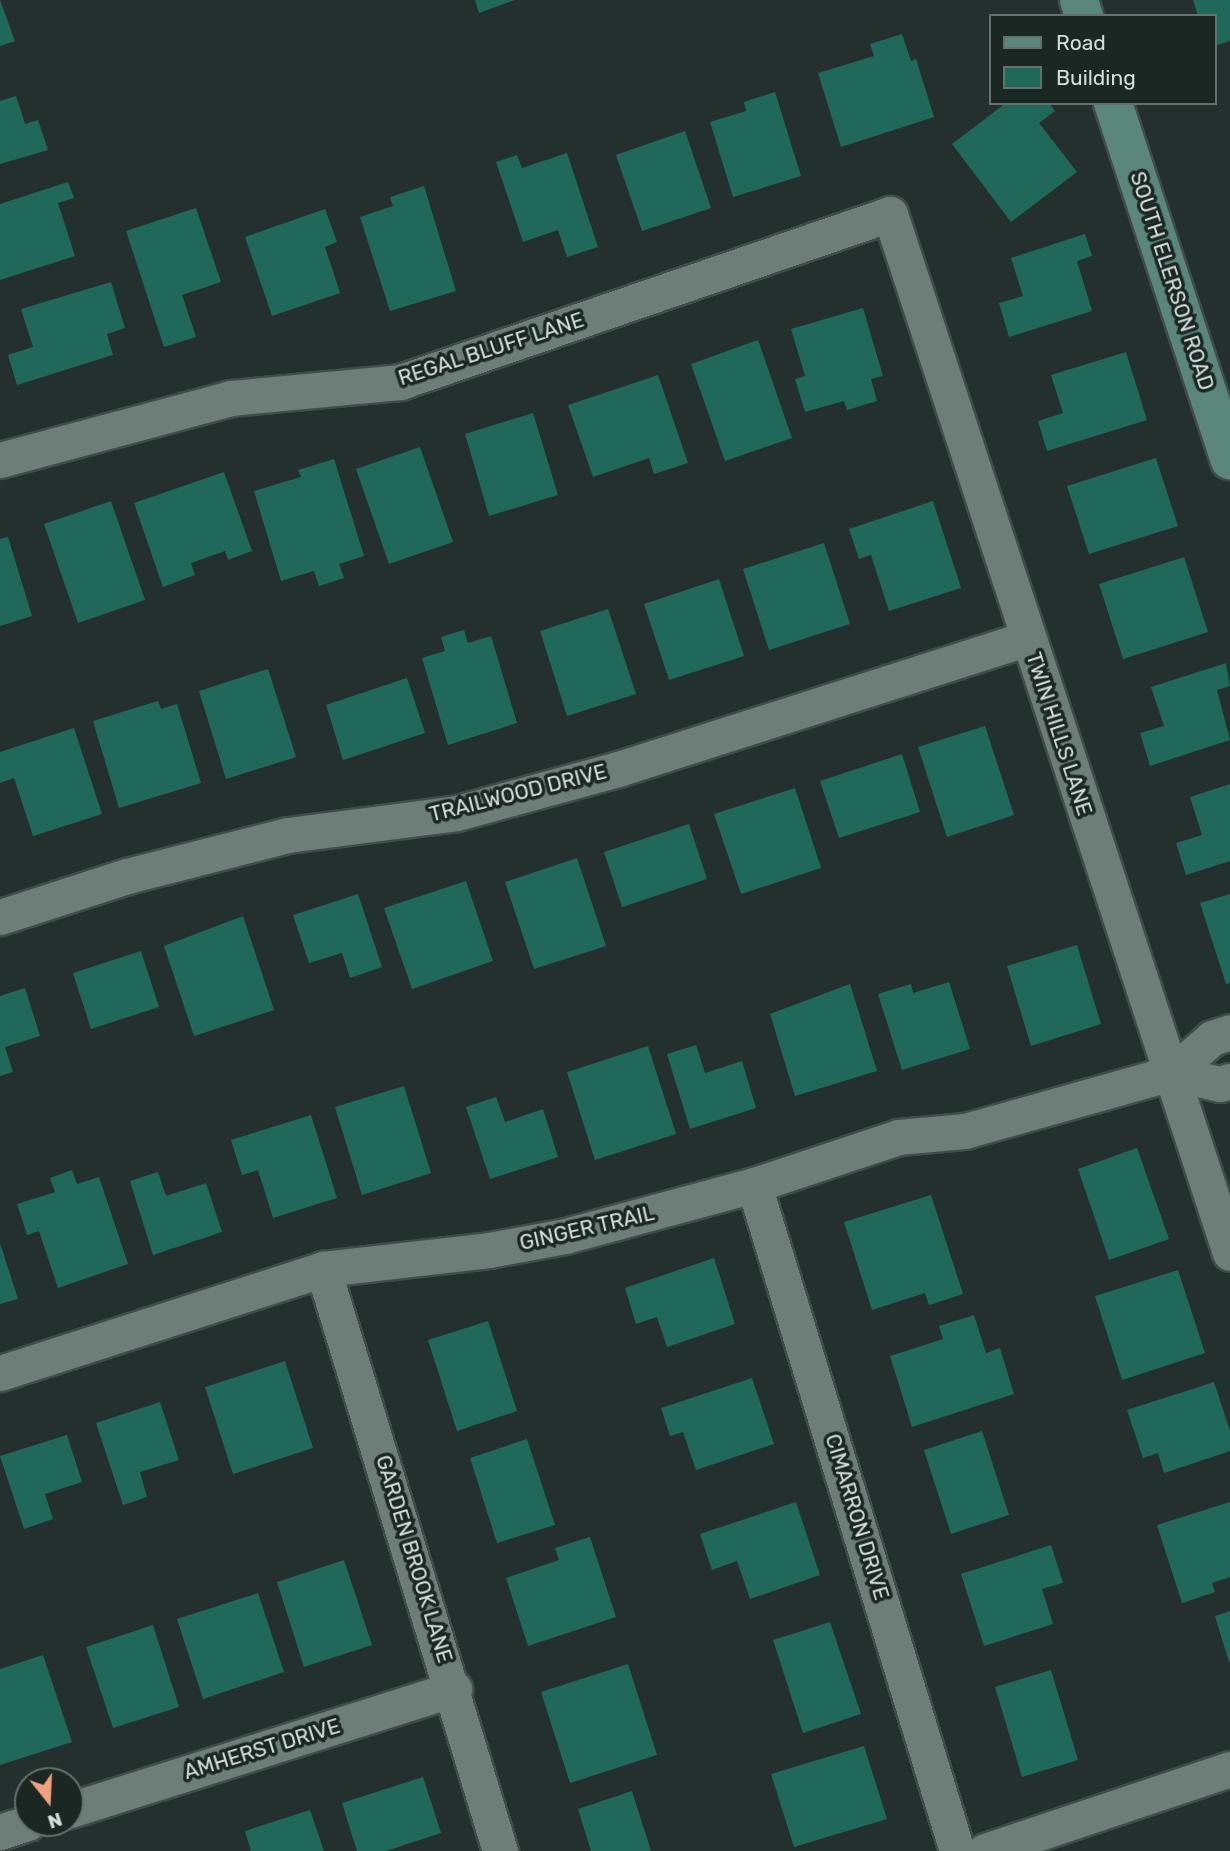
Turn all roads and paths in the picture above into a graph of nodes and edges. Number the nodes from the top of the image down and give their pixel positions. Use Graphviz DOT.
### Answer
graph roads {
  1 [pos="1115,105"];
  2 [pos="890,214"];
  3 [pos="0,460"];
  4 [pos="1230,460"];
  5 [pos="1028,638"];
  6 [pos="0,916"];
  7 [pos="1230,1032"];
  8 [pos="1172,1073"];
  9 [pos="1230,1081"];
  10 [pos="754,1185"];
  11 [pos="1230,1253"];
  12 [pos="323,1269"];
  13 [pos="0,1373"];
  14 [pos="454,1689"];
  15 [pos="1230,1769"];
  16 [pos="84,1806"];
  17 [pos="500,1851"];
  18 [pos="957,1851"];
  19 [pos="985,1851"];
  1 -- 4 [label="street, SOUTH ELERSON ROAD"];
  2 -- 3 [label="street, REGAL BLUFF LANE"];
  2 -- 5 [label="street, TWIN HILLS LANE"];
  5 -- 6 [label="street, TRAILWOOD DRIVE"];
  5 -- 8 [label="street, TWIN HILLS LANE"];
  7 -- 8 [label="street, GINGER TRAIL"];
  8 -- 9 [label="street, GINGER TRAIL"];
  8 -- 10 [label="street, GINGER TRAIL"];
  8 -- 11 [label="street, TWIN HILLS LANE"];
  10 -- 12 [label="street, GINGER TRAIL"];
  10 -- 18 [label="street, CIMARRON DRIVE"];
  12 -- 13 [label="street, GINGER TRAIL"];
  12 -- 14 [label="street, GARDEN BROOK LANE"];
  14 -- 16 [label="street, AMHERST DRIVE"];
  14 -- 17 [label="street, GARDEN BROOK LANE"];
  15 -- 19 [label="street"];
}
